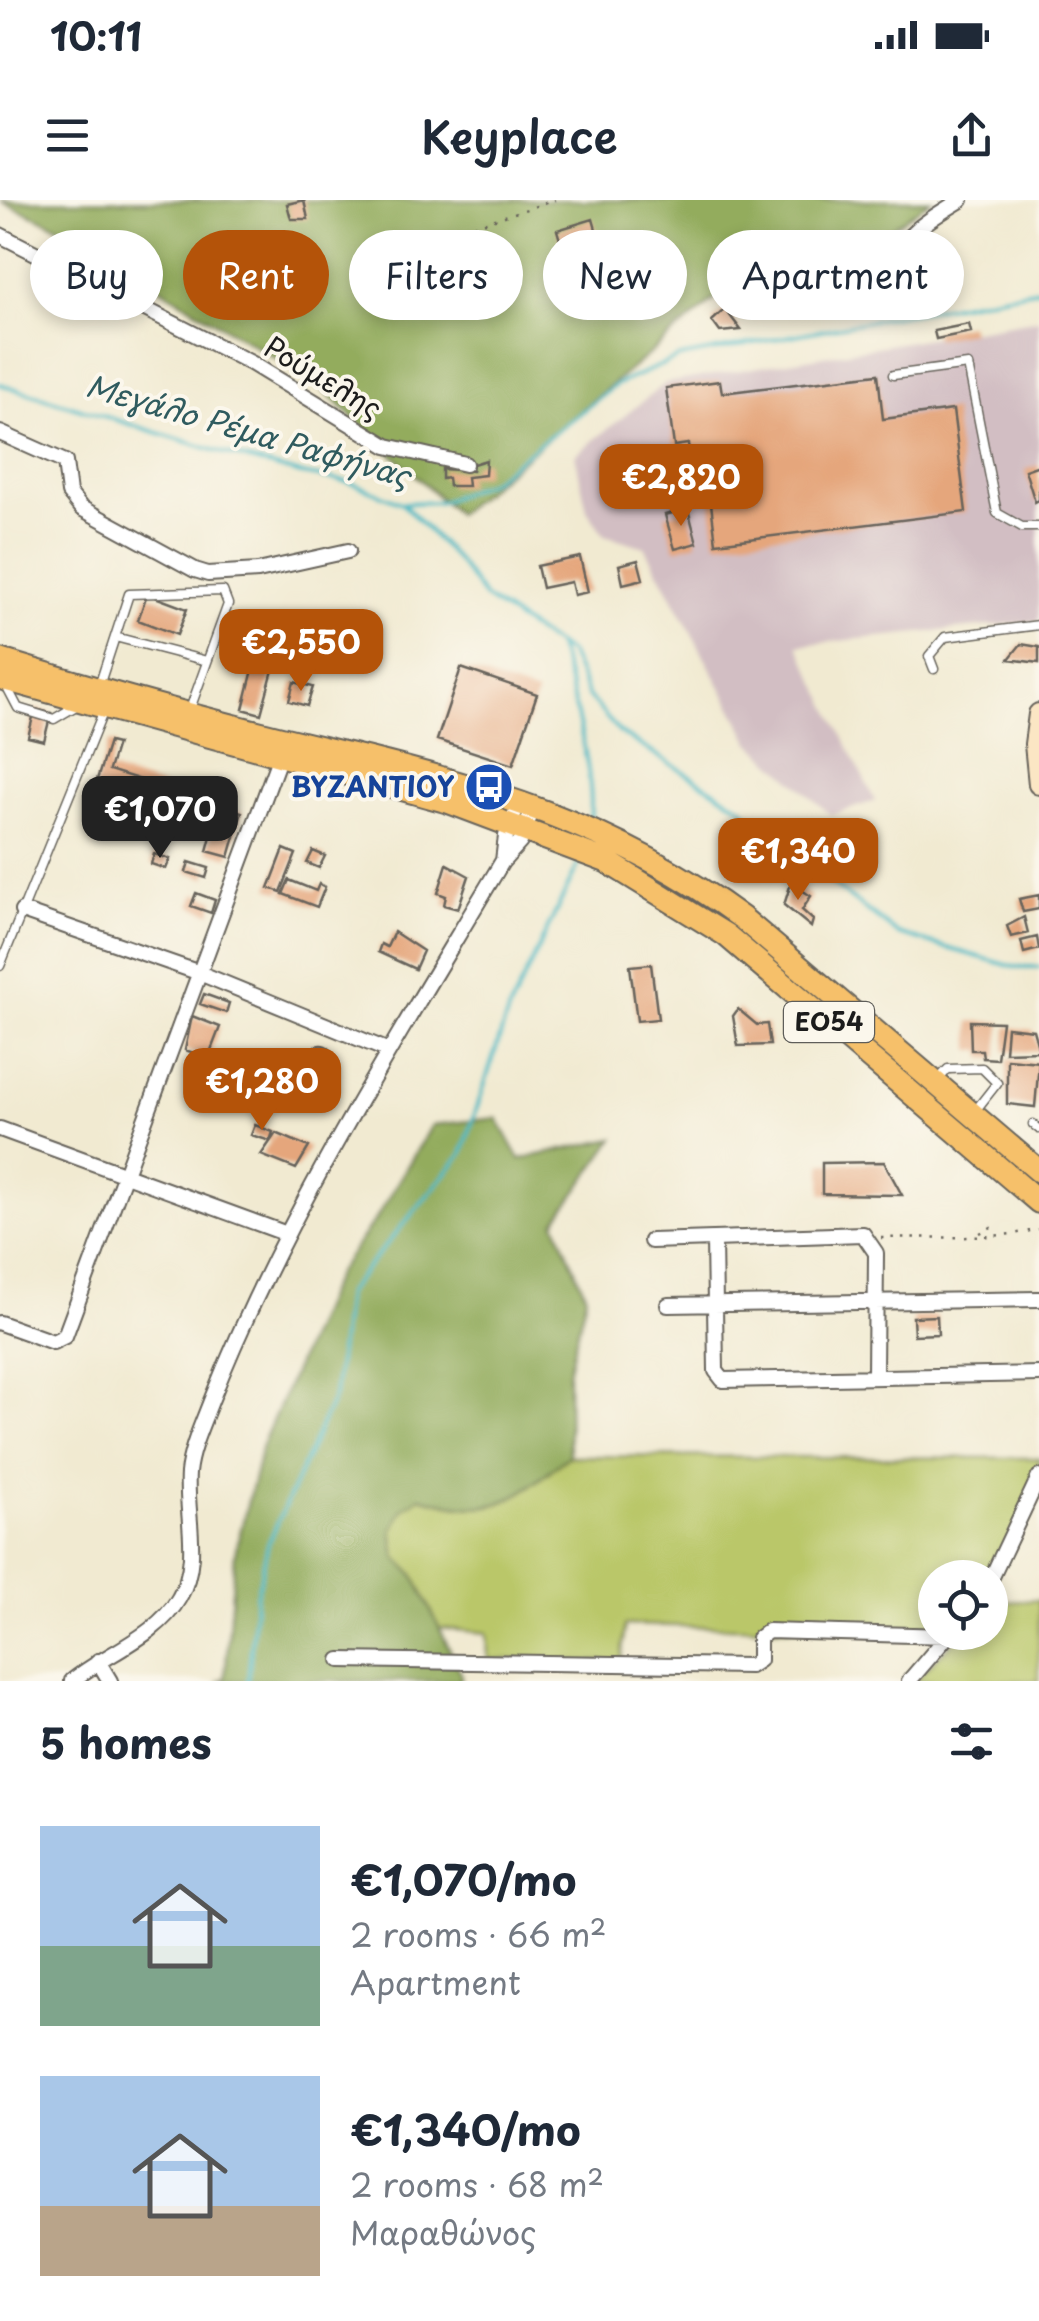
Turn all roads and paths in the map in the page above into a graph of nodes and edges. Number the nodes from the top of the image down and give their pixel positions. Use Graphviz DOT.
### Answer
graph roads {
  1 [pos="555,200"];
  2 [pos="961,200"];
  3 [pos="461,230"];
  4 [pos="915,230"];
  5 [pos="0,236"];
  6 [pos="894,375"];
  7 [pos="0,433"];
  8 [pos="465,464"];
  9 [pos="1039,527"];
  10 [pos="348,550"];
  11 [pos="1039,625"];
  12 [pos="116,638"];
  13 [pos="207,661"];
  14 [pos="934,669"];
  15 [pos="1,672"];
  16 [pos="97,698"];
  17 [pos="189,712"];
  18 [pos="1039,714"];
  19 [pos="1037,743"];
  20 [pos="281,753"];
  21 [pos="1039,784"];
  22 [pos="523,814"];
  23 [pos="566,831"];
  24 [pos="22,911"];
  25 [pos="0,966"];
  26 [pos="197,972"];
  27 [pos="389,1051"];
  28 [pos="936,1083"];
  29 [pos="973,1114"];
  30 [pos="0,1129"];
  31 [pos="1038,1169"];
  32 [pos="125,1174"];
  33 [pos="1039,1202"];
  34 [pos="998,1224"];
  35 [pos="1039,1229"];
  36 [pos="287,1234"];
  37 [pos="978,1234"];
  38 [pos="870,1239"];
  39 [pos="714,1240"];
  40 [pos="651,1241"];
  41 [pos="1039,1299"];
  42 [pos="876,1300"];
  43 [pos="668,1306"];
  44 [pos="715,1307"];
  45 [pos="0,1322"];
  46 [pos="1039,1374"];
  47 [pos="876,1376"];
  48 [pos="1039,1478"];
  49 [pos="1000,1560"];
  50 [pos="918,1633"];
  51 [pos="935,1650"];
  52 [pos="98,1660"];
  53 [pos="340,1660"];
  54 [pos="72,1681"];
  55 [pos="110,1681"];
  56 [pos="909,1681"];
  1 -- 3 [label="path"];
  2 -- 4 [label="street"];
  5 -- 8 [label="street, Ρούμελης"];
  6 -- 9 [label="lane"];
  7 -- 10 [label="street"];
  11 -- 14 [label="lane"];
  12 -- 13 [label="lane"];
  12 -- 13 [label="lane"];
  12 -- 16 [label="lane"];
  13 -- 17 [label="lane"];
  15 -- 16 [label="main road, ΕΟ54"];
  15 -- 16 [label="lane"];
  16 -- 17 [label="main road, ΕΟ54"];
  16 -- 20 [label="main road, ΕΟ54"];
  16 -- 24 [label="lane"];
  17 -- 22 [label="main road, ΕΟ54"];
  18 -- 19 [label="street"];
  19 -- 21 [label="street"];
  20 -- 22 [label="main road, ΕΟ54"];
  20 -- 26 [label="street"];
  22 -- 23 [label="main road, ΕΟ54"];
  22 -- 27 [label="street"];
  23 -- 28 [label="main road, ΕΟ54"];
  23 -- 33 [label="main road, ΕΟ54"];
  24 -- 25 [label="lane"];
  24 -- 26 [label="street"];
  26 -- 27 [label="street"];
  26 -- 32 [label="street"];
  27 -- 36 [label="street"];
  28 -- 29 [label="main road, ΕΟ54"];
  28 -- 29 [label="lane"];
  29 -- 31 [label="main road, ΕΟ54"];
  30 -- 32 [label="street"];
  32 -- 36 [label="street"];
  32 -- 45 [label="street"];
  34 -- 37 [label="path"];
  35 -- 37 [label="path"];
  36 -- 52 [label="street"];
  37 -- 38 [label="path"];
  38 -- 39 [label="street"];
  38 -- 42 [label="street"];
  39 -- 40 [label="street"];
  39 -- 44 [label="street"];
  41 -- 42 [label="street"];
  42 -- 44 [label="street"];
  42 -- 47 [label="street"];
  43 -- 44 [label="street"];
  44 -- 47 [label="street"];
  46 -- 47 [label="street"];
  48 -- 49 [label="street"];
  50 -- 53 [label="street"];
  51 -- 56 [label="street"];
  52 -- 54 [label="street"];
  52 -- 55 [label="street"];
}
